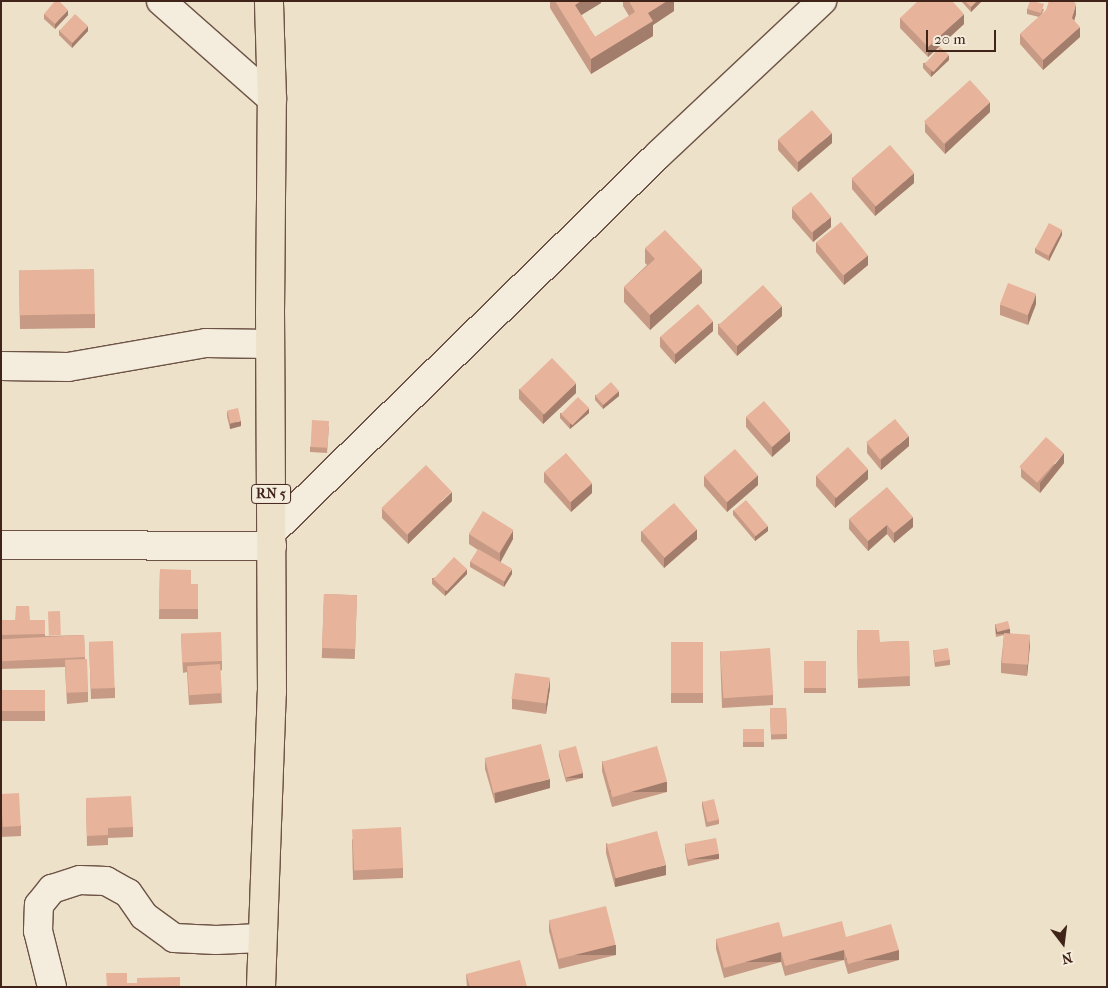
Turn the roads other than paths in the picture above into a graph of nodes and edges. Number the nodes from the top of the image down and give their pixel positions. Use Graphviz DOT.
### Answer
graph roads {
  1 [pos="161,1"];
  2 [pos="269,1"];
  3 [pos="822,1"];
  4 [pos="272,99"];
  5 [pos="270,344"];
  6 [pos="1,366"];
  7 [pos="272,539"];
  8 [pos="1,546"];
  9 [pos="261,938"];
  10 [pos="52,987"];
  11 [pos="260,987"];
  1 -- 4 [label="street"];
  2 -- 4 [label="main road, RN 5"];
  3 -- 7 [label="street"];
  4 -- 5 [label="main road, RN 5"];
  5 -- 6 [label="street"];
  5 -- 7 [label="main road, RN 5"];
  7 -- 8 [label="street"];
  7 -- 9 [label="main road, RN 5"];
  9 -- 10 [label="street"];
  9 -- 11 [label="main road, RN 5"];
}
